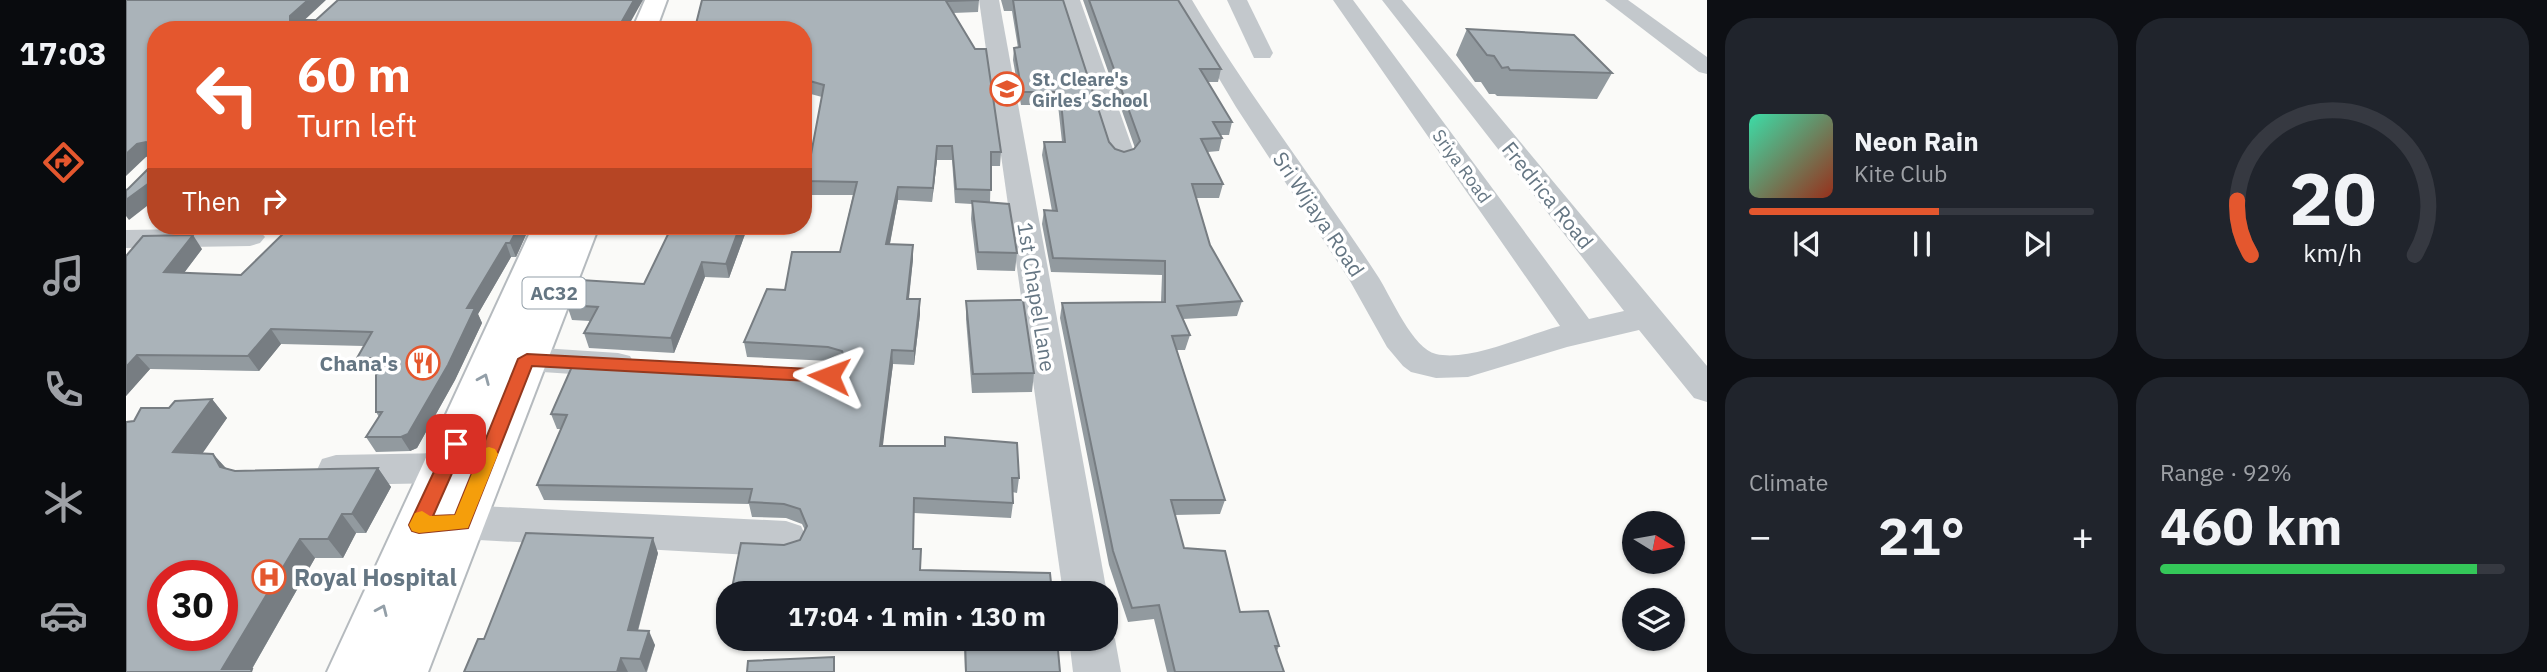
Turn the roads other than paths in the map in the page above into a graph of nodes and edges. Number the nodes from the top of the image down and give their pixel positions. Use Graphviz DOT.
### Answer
graph roads {
  1 [pos="656,0"];
  2 [pos="676,0"];
  3 [pos="989,0"];
  4 [pos="1070,0"];
  5 [pos="1182,0"];
  6 [pos="1237,0"];
  7 [pos="1343,0"];
  8 [pos="1392,0"];
  9 [pos="1615,0"];
  10 [pos="648,21"];
  11 [pos="668,21"];
  12 [pos="1262,53"];
  13 [pos="1707,67"];
  14 [pos="1122,155"];
  15 [pos="546,235"];
  16 [pos="578,235"];
  17 [pos="250,237"];
  18 [pos="126,239"];
  19 [pos="1646,317"];
  20 [pos="1581,332"];
  21 [pos="527,359"];
  22 [pos="650,366"];
  23 [pos="1707,389"];
  24 [pos="445,468"];
  25 [pos="307,471"];
  26 [pos="440,524"];
  27 [pos="786,539"];
  28 [pos="1083,581"];
  29 [pos="1094,651"];
  30 [pos="354,672"];
  31 [pos="401,672"];
  32 [pos="1097,672"];
  1 -- 10 [label="main road"];
  2 -- 11 [label="main road"];
  3 -- 28 [label="street, 1st Chapel Lane"];
  4 -- 14 [label="street"];
  5 -- 20 [label="street, Sri Wijaya Road"];
  6 -- 12 [label="street"];
  7 -- 20 [label="street, Sriya Road"];
  8 -- 19 [label="street, Fredrica Road"];
  9 -- 13 [label="street"];
  24 -- 15 [label="main road, AC32, one-way"];
  16 -- 21 [label="main road, AC32"];
  17 -- 18 [label="street"];
  19 -- 20 [label="street, Sri Wijaya Road"];
  19 -- 23 [label="street, Fredrica Road"];
  21 -- 22 [label="street"];
  21 -- 26 [label="main road, AC32"];
  24 -- 25 [label="street"];
  24 -- 26 [label="main road, AC32"];
  26 -- 27 [label="street"];
  30 -- 26 [label="main road, AC32, one-way"];
  26 -- 31 [label="main road, AC32"];
  29 -- 32 [label="street"];
}
